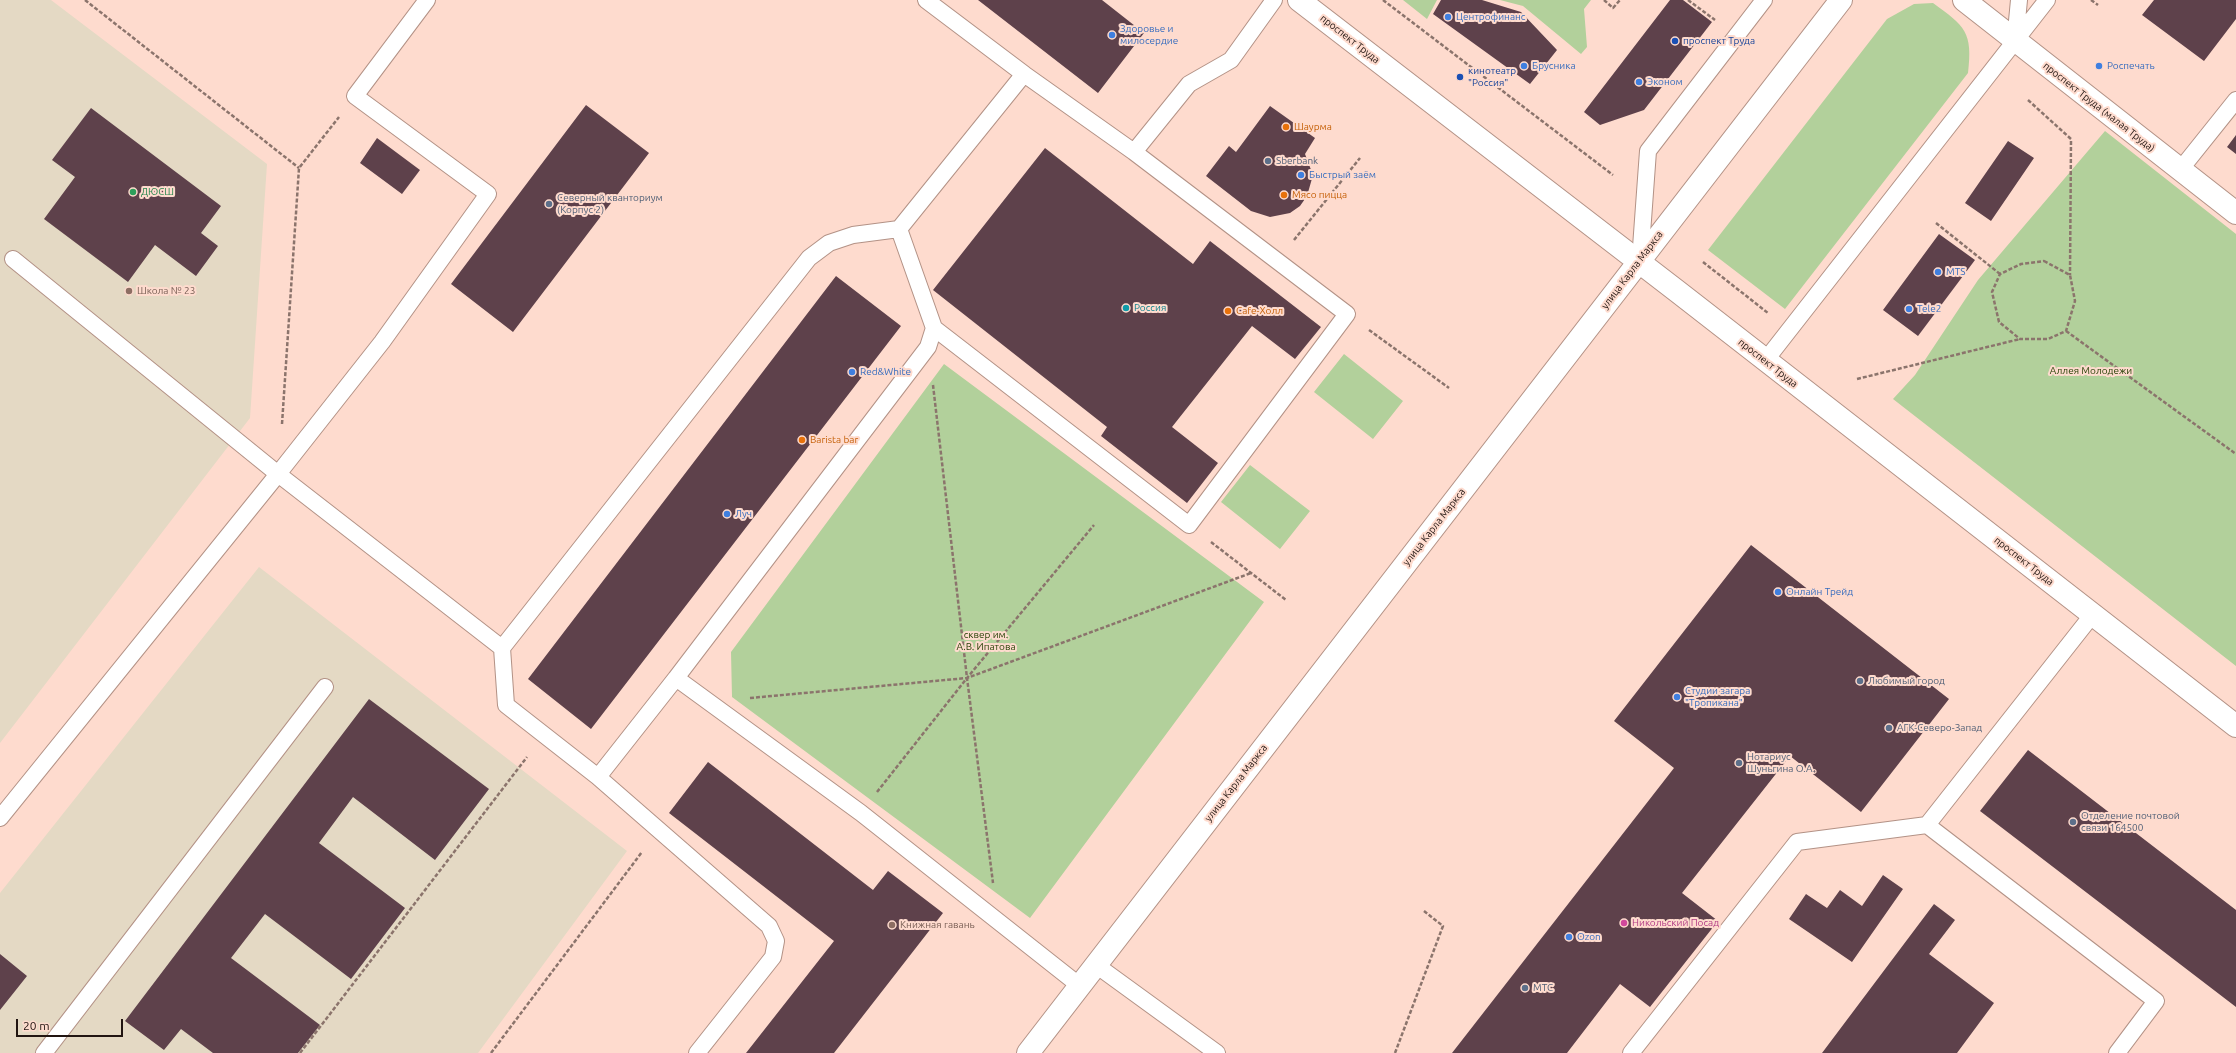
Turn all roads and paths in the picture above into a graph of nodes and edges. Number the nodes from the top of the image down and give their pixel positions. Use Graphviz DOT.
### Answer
graph roads {
  1 [pos="85,0"];
  2 [pos="427,0"];
  3 [pos="926,0"];
  4 [pos="1274,0"];
  5 [pos="1299,0"];
  6 [pos="1383,0"];
  7 [pos="1604,0"];
  8 [pos="1620,0"];
  9 [pos="1688,0"];
  10 [pos="1764,0"];
  11 [pos="1841,0"];
  12 [pos="1964,0"];
  13 [pos="2019,0"];
  14 [pos="2047,0"];
  15 [pos="2091,0"];
  16 [pos="2098,5"];
  17 [pos="1716,21"];
  18 [pos="2015,42"];
  19 [pos="1024,74"];
  20 [pos="355,96"];
  21 [pos="2028,100"];
  22 [pos="2236,100"];
  23 [pos="1134,152"];
  24 [pos="1360,158"];
  25 [pos="299,168"];
  26 [pos="2180,170"];
  27 [pos="1613,175"];
  28 [pos="2236,213"];
  29 [pos="1936,223"];
  30 [pos="899,229"];
  31 [pos="13,260"];
  32 [pos="1277,260"];
  33 [pos="1640,261"];
  34 [pos="1703,262"];
  35 [pos="2000,274"];
  36 [pos="2070,275"];
  37 [pos="1348,314"];
  38 [pos="1770,315"];
  39 [pos="934,328"];
  40 [pos="2066,331"];
  41 [pos="2020,339"];
  42 [pos="928,347"];
  43 [pos="1766,360"];
  44 [pos="1857,379"];
  45 [pos="1449,388"];
  46 [pos="282,427"];
  47 [pos="2236,454"];
  48 [pos="278,474"];
  49 [pos="1094,525"];
  50 [pos="1188,525"];
  51 [pos="1251,572"];
  52 [pos="1286,600"];
  53 [pos="2093,614"];
  54 [pos="502,648"];
  55 [pos="676,678"];
  56 [pos="967,678"];
  57 [pos="325,687"];
  58 [pos="708,701"];
  59 [pos="2236,726"];
  60 [pos="543,735"];
  61 [pos="598,777"];
  62 [pos="861,813"];
  63 [pos="0,818"];
  64 [pos="1927,825"];
  65 [pos="658,831"];
  66 [pos="1424,911"];
  67 [pos="998,923"];
  68 [pos="1096,965"];
  69 [pos="1080,986"];
  70 [pos="44,1053"];
  71 [pos="300,1053"];
  72 [pos="490,1053"];
  73 [pos="697,1053"];
  74 [pos="1028,1053"];
  75 [pos="1217,1053"];
  76 [pos="1395,1053"];
  77 [pos="1631,1053"];
  78 [pos="2117,1053"];
  1 -- 25 [label="path"];
  2 -- 20 [label="lane"];
  3 -- 19 [label="lane"];
  4 -- 23 [label="lane"];
  5 -- 33 [label="street, проспект Труда"];
  6 -- 27 [label="path"];
  7 -- 8 [label="path"];
  9 -- 17 [label="path"];
  10 -- 33 [label="lane"];
  11 -- 33 [label="street, улица Карла Маркса"];
  12 -- 18 [label="street, проспект Труда (малая Труда)"];
  13 -- 18 [label="lane"];
  14 -- 18 [label="lane"];
  15 -- 16 [label="path"];
  18 -- 26 [label="street, проспект Труда (малая Труда)"];
  18 -- 43 [label="lane"];
  19 -- 23 [label="lane"];
  19 -- 30 [label="lane"];
  20 -- 25 [label="path"];
  20 -- 48 [label="lane"];
  21 -- 36 [label="path"];
  22 -- 26 [label="lane"];
  23 -- 32 [label="lane"];
  24 -- 32 [label="path"];
  25 -- 46 [label="path"];
  26 -- 28 [label="street, проспект Труда (малая Труда)"];
  29 -- 35 [label="path"];
  30 -- 39 [label="lane"];
  30 -- 54 [label="lane"];
  31 -- 48 [label="lane"];
  32 -- 37 [label="lane"];
  33 -- 43 [label="street, проспект Труда"];
  33 -- 68 [label="street, улица Карла Маркса"];
  34 -- 38 [label="path"];
  35 -- 36 [label="path"];
  35 -- 41 [label="path"];
  36 -- 40 [label="path"];
  37 -- 45 [label="path"];
  37 -- 50 [label="lane"];
  39 -- 42 [label="lane"];
  39 -- 50 [label="lane"];
  40 -- 41 [label="path"];
  40 -- 47 [label="path"];
  41 -- 44 [label="path"];
  42 -- 55 [label="lane"];
  42 -- 56 [label="path"];
  43 -- 53 [label="street, проспект Труда"];
  48 -- 54 [label="lane"];
  48 -- 63 [label="lane"];
  49 -- 56 [label="path"];
  50 -- 51 [label="path"];
  51 -- 52 [label="path"];
  51 -- 56 [label="path"];
  53 -- 59 [label="street, проспект Труда"];
  53 -- 64 [label="lane"];
  54 -- 60 [label="lane"];
  55 -- 58 [label="lane"];
  55 -- 61 [label="lane"];
  56 -- 58 [label="path"];
  56 -- 62 [label="path"];
  56 -- 67 [label="path"];
  57 -- 70 [label="lane"];
  58 -- 62 [label="lane"];
  60 -- 61 [label="lane"];
  60 -- 71 [label="path"];
  61 -- 65 [label="lane"];
  62 -- 67 [label="lane"];
  64 -- 77 [label="lane"];
  64 -- 78 [label="lane"];
  65 -- 72 [label="path"];
  65 -- 73 [label="lane"];
  66 -- 76 [label="path"];
  67 -- 69 [label="lane"];
  68 -- 69 [label="street, улица Карла Маркса"];
  68 -- 75 [label="lane"];
  69 -- 74 [label="street, улица Карла Маркса"];
}
